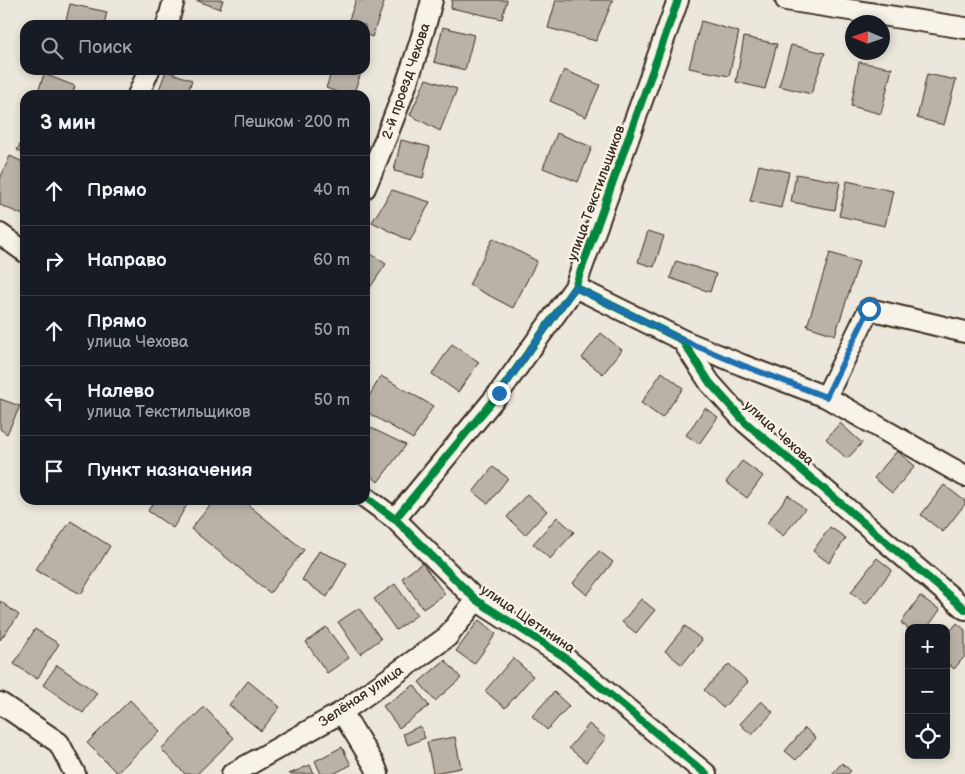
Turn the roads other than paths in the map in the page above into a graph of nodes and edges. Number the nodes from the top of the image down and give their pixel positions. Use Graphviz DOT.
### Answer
graph roads {
  1 [pos="174,0"];
  2 [pos="432,0"];
  3 [pos="678,0"];
  4 [pos="786,0"];
  5 [pos="168,20"];
  6 [pos="965,28"];
  7 [pos="147,75"];
  8 [pos="140,90"];
  9 [pos="370,176"];
  10 [pos="0,234"];
  11 [pos="20,248"];
  12 [pos="575,287"];
  13 [pos="965,332"];
  14 [pos="682,340"];
  15 [pos="826,397"];
  16 [pos="965,476"];
  17 [pos="370,501"];
  18 [pos="395,519"];
  19 [pos="476,600"];
  20 [pos="965,608"];
  21 [pos="0,703"];
  22 [pos="342,712"];
  23 [pos="74,774"];
  24 [pos="232,774"];
  25 [pos="378,774"];
  26 [pos="706,774"];
  1 -- 5 [label="street"];
  2 -- 9 [label="street, 2-й проезд Чехова"];
  3 -- 12 [label="street, улица Текстильщиков"];
  4 -- 6 [label="street"];
  7 -- 8 [label="street"];
  10 -- 11 [label="street"];
  12 -- 14 [label="street"];
  12 -- 18 [label="street, улица Текстильщиков"];
  13 -- 15 [label="street"];
  14 -- 15 [label="street"];
  14 -- 20 [label="street, улица Чехова"];
  15 -- 16 [label="street"];
  17 -- 18 [label="street, улица Щетинина"];
  18 -- 19 [label="street, улица Щетинина"];
  19 -- 22 [label="street, Зелёная улица"];
  19 -- 26 [label="street, улица Щетинина"];
  21 -- 23 [label="street"];
  22 -- 24 [label="street, Зелёная улица"];
  22 -- 25 [label="street"];
}
